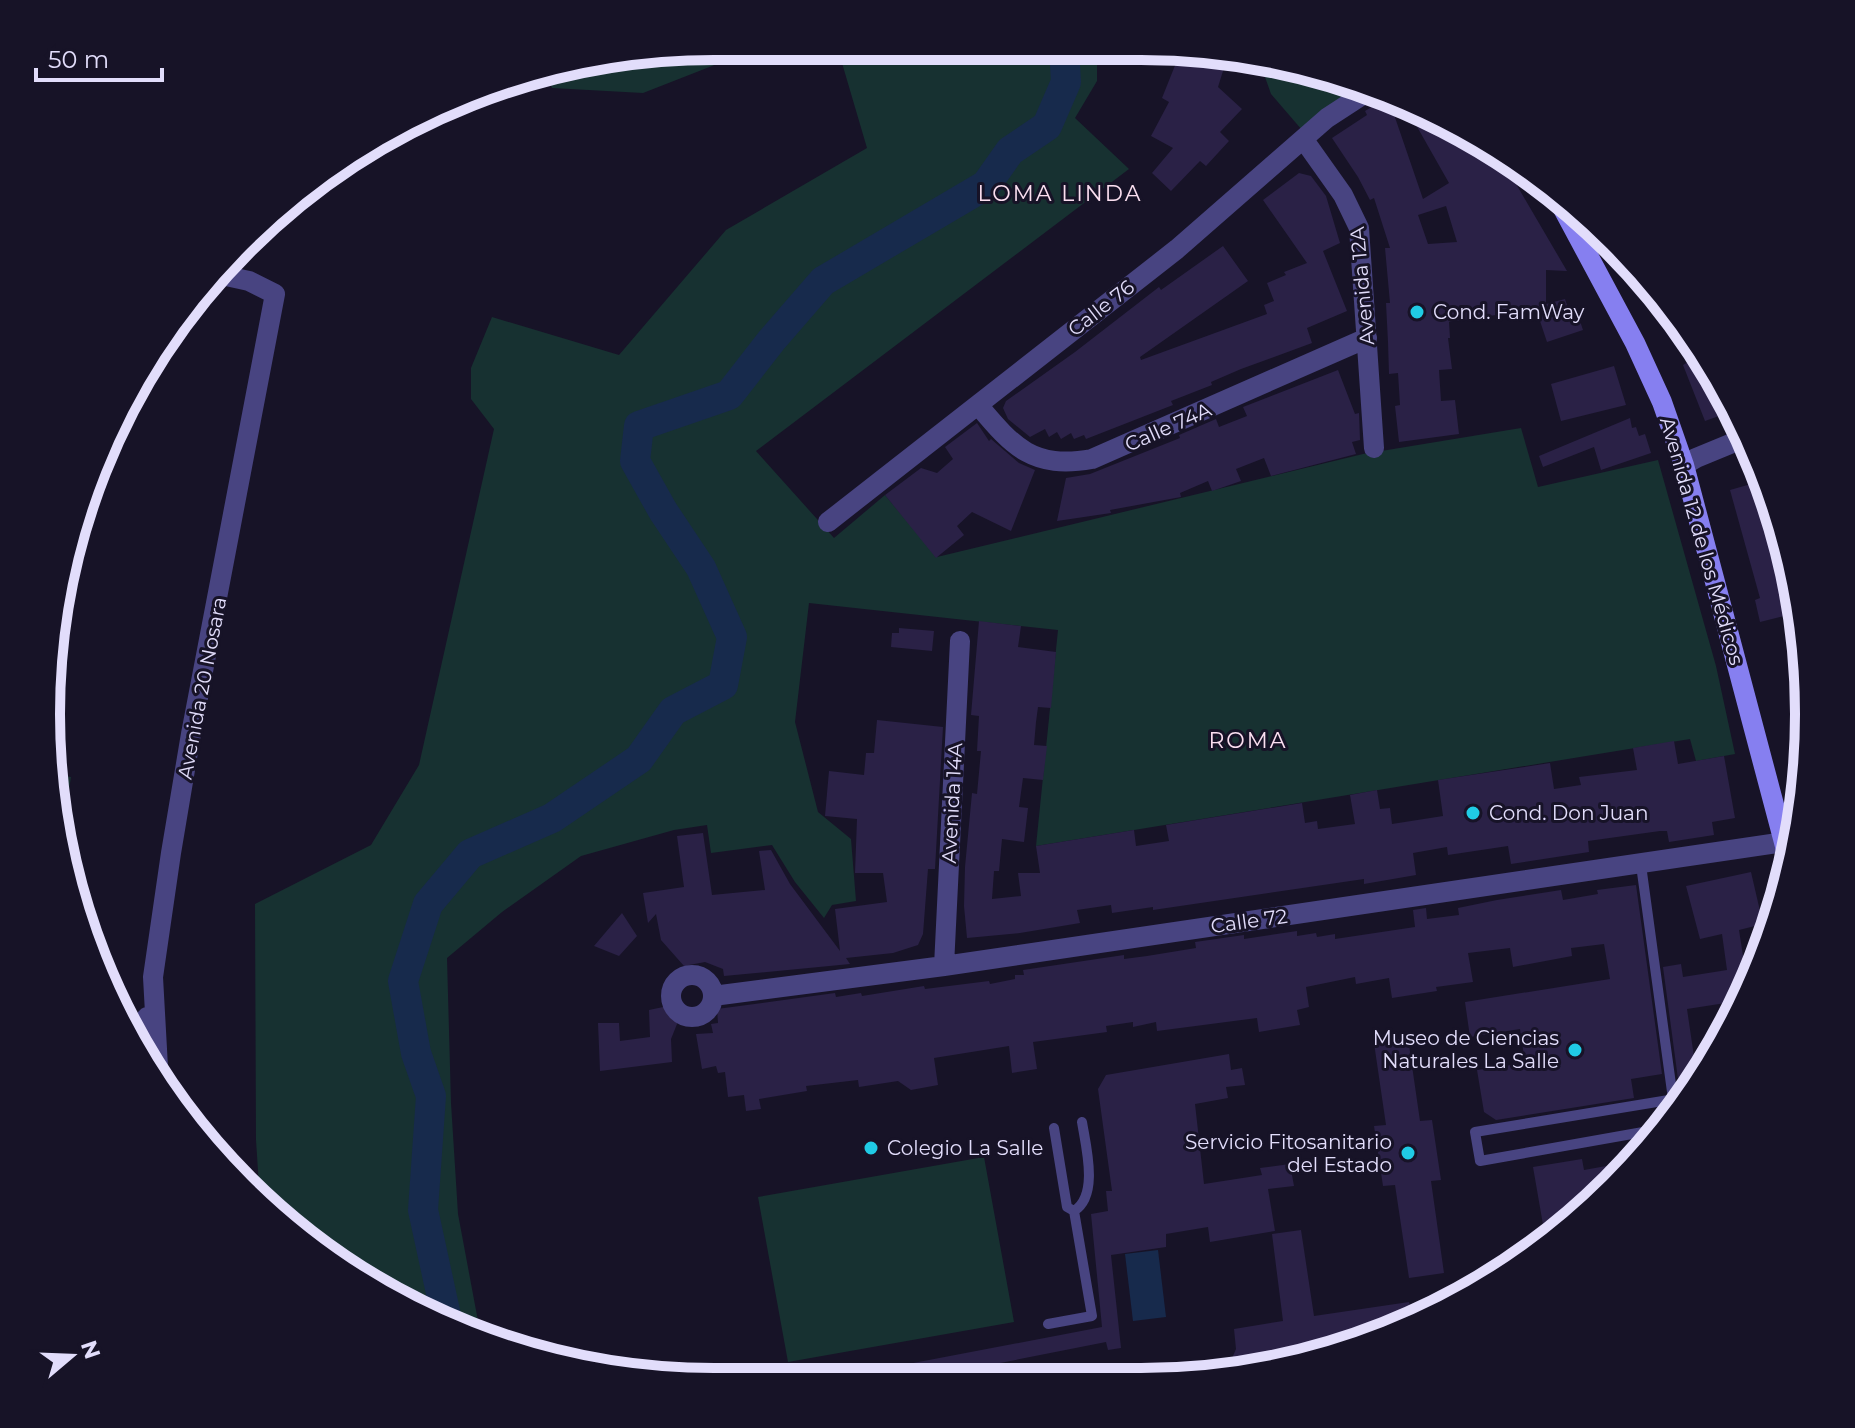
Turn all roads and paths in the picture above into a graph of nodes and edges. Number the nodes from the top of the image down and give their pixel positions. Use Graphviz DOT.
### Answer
graph roads {
  1 [pos="1358,98"];
  2 [pos="1304,140"];
  3 [pos="1569,219"];
  4 [pos="228,276"];
  5 [pos="1367,338"];
  6 [pos="978,405"];
  7 [pos="1735,442"];
  8 [pos="1374,448"];
  9 [pos="1684,465"];
  10 [pos="828,522"];
  11 [pos="960,641"];
  12 [pos="1783,837"];
  13 [pos="1782,842"];
  14 [pos="1641,865"];
  15 [pos="944,966"];
  16 [pos="153,977"];
  17 [pos="713,996"];
  18 [pos="144,1033"];
  19 [pos="157,1056"];
  20 [pos="1672,1095"];
  21 [pos="1669,1100"];
  22 [pos="1082,1122"];
  23 [pos="1054,1128"];
  24 [pos="1644,1132"];
  25 [pos="1074,1211"];
  26 [pos="1048,1324"];
  1 -- 2 [label="street, Calle 76"];
  2 -- 5 [label="street, Avenida 12A"];
  2 -- 6 [label="street, Calle 76"];
  3 -- 9 [label="main road, Avenida 12 de los Médicos"];
  4 -- 16 [label="street, Avenida 20 Nosara"];
  5 -- 6 [label="street, Calle 74A"];
  5 -- 8 [label="street, Avenida 12A"];
  6 -- 10 [label="street, Calle 76"];
  7 -- 9 [label="street"];
  9 -- 12 [label="main road, Avenida 12 de los Médicos"];
  11 -- 15 [label="street, Avenida 14A"];
  13 -- 14 [label="street, Calle 72"];
  14 -- 15 [label="street, Calle 72"];
  14 -- 20 [label="lane"];
  15 -- 17 [label="street, Calle 72"];
  16 -- 18 [label="street"];
  16 -- 19 [label="street, Avenida 20 Nosara"];
  21 -- 24 [label="lane"];
  22 -- 25 [label="lane"];
  23 -- 25 [label="lane"];
  25 -- 26 [label="lane"];
}
